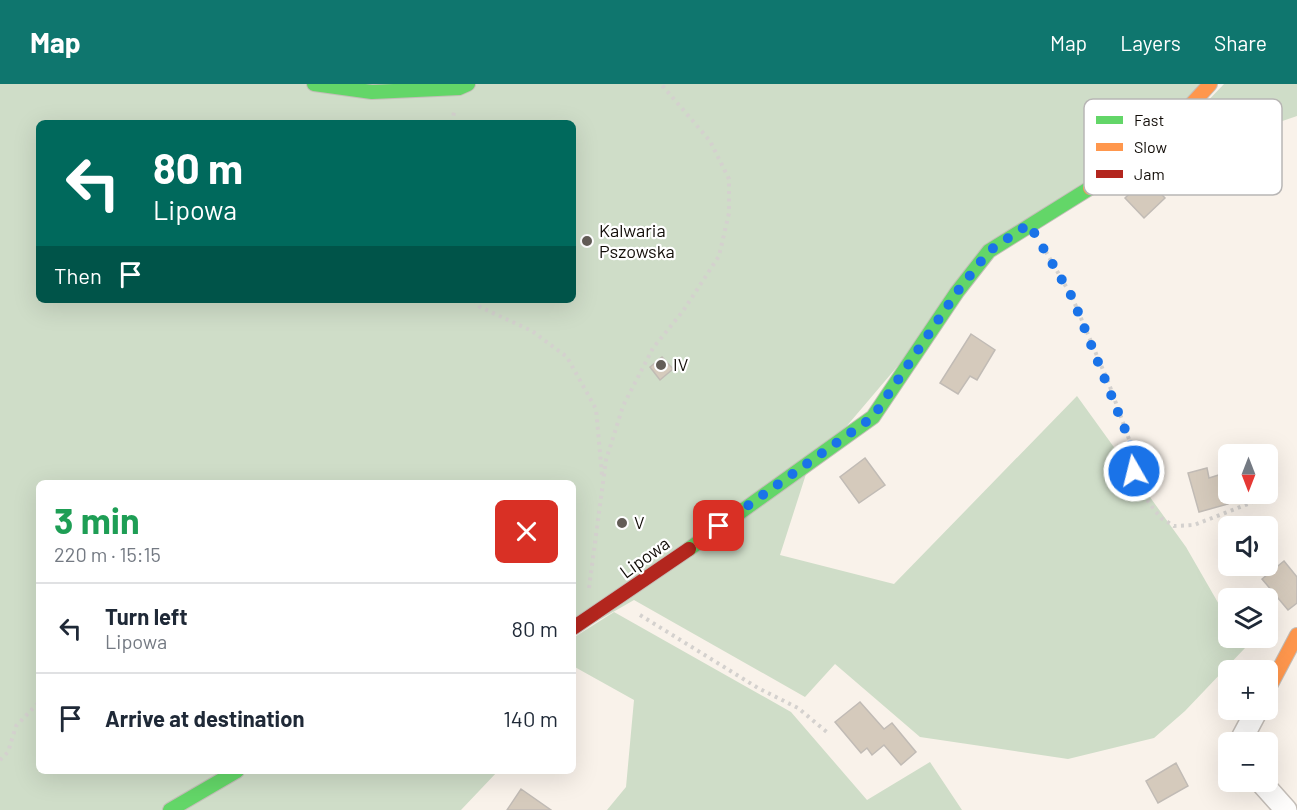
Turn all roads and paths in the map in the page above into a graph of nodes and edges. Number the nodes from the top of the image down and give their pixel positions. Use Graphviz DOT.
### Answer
graph roads {
  1 [pos="314,84"];
  2 [pos="468,84"];
  3 [pos="661,84"];
  4 [pos="1210,84"];
  5 [pos="1197,99"];
  6 [pos="1084,190"];
  7 [pos="1029,224"];
  8 [pos="477,303"];
  9 [pos="603,482"];
  10 [pos="1248,504"];
  11 [pos="616,601"];
  12 [pos="586,620"];
  13 [pos="576,626"];
  14 [pos="1297,635"];
  15 [pos="1278,671"];
  16 [pos="36,705"];
  17 [pos="828,733"];
  18 [pos="0,760"];
  19 [pos="232,774"];
  20 [pos="1270,792"];
  21 [pos="170,810"];
  22 [pos="1286,810"];
  1 -- 2 [label="street"];
  3 -- 9 [label="path"];
  4 -- 5 [label="street, Lipowa"];
  6 -- 7 [label="street, Lipowa"];
  7 -- 10 [label="path"];
  7 -- 11 [label="street, Lipowa"];
  8 -- 9 [label="path"];
  9 -- 12 [label="path"];
  11 -- 12 [label="street, Lipowa"];
  11 -- 17 [label="path"];
  12 -- 13 [label="street, Lipowa"];
  14 -- 15 [label="street"];
  16 -- 18 [label="path"];
  19 -- 21 [label="street"];
  20 -- 22 [label="street"];
}
